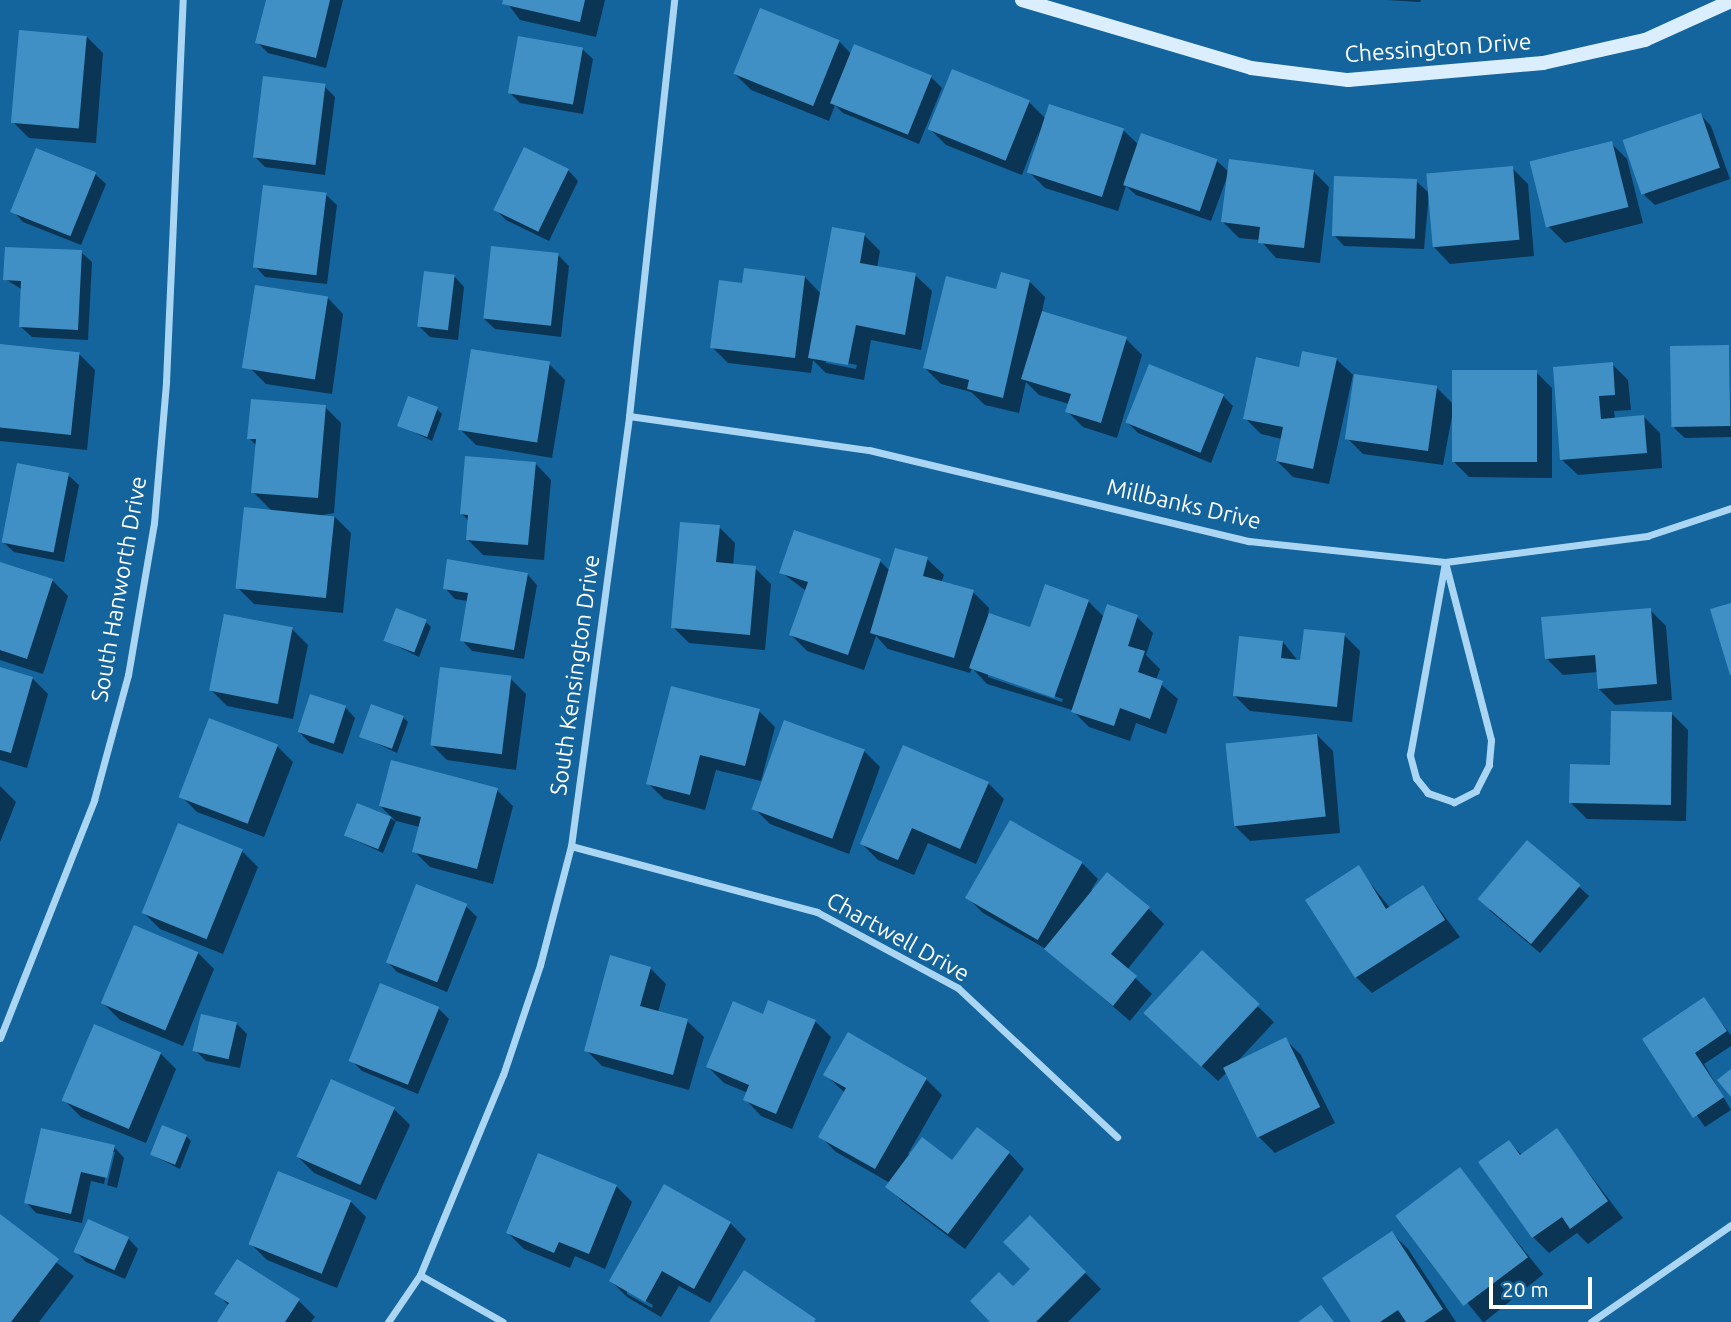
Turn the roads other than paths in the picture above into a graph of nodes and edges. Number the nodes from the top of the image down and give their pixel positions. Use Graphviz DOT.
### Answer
graph roads {
  1 [pos="183,0"];
  2 [pos="674,0"];
  3 [pos="1022,0"];
  4 [pos="1731,1"];
  5 [pos="629,416"];
  6 [pos="1731,508"];
  7 [pos="1445,562"];
  8 [pos="571,846"];
  9 [pos="0,1038"];
  10 [pos="1117,1138"];
  11 [pos="1731,1225"];
  12 [pos="420,1275"];
  13 [pos="388,1322"];
  14 [pos="503,1322"];
  15 [pos="1591,1322"];
  1 -- 9 [label="street, South Hanworth Drive"];
  2 -- 5 [label="street, South Kensington Drive"];
  3 -- 4 [label="street, Chessington Drive"];
  5 -- 7 [label="street, Millbanks Drive"];
  5 -- 8 [label="street, South Kensington Drive"];
  6 -- 7 [label="street, Millbanks Drive"];
  7 -- 7 [label="street"];
  8 -- 10 [label="street, Chartwell Drive"];
  8 -- 12 [label="street, South Kensington Drive"];
  11 -- 15 [label="street"];
  12 -- 13 [label="street, South Kensington Drive"];
  12 -- 14 [label="street"];
}
